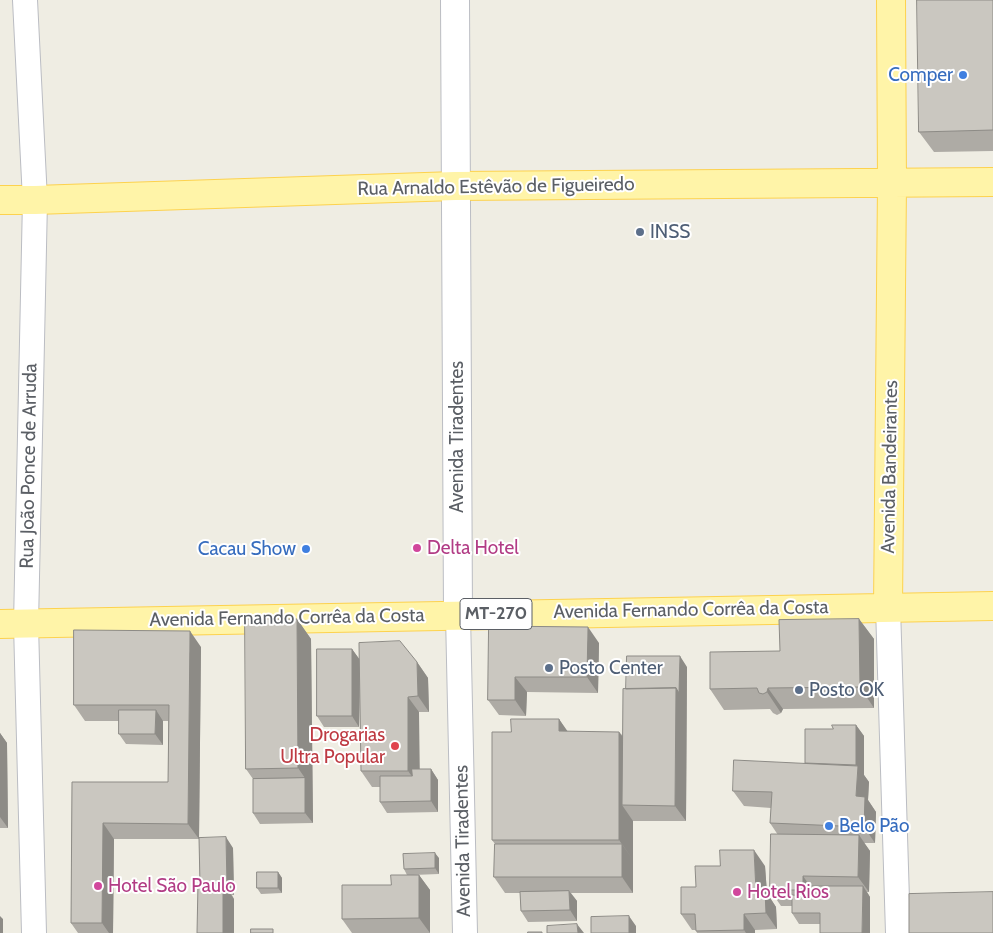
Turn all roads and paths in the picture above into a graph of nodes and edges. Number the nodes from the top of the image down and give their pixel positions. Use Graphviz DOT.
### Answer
graph roads {
  1 [pos="26,0"];
  2 [pos="454,0"];
  3 [pos="891,0"];
  4 [pos="993,182"];
  5 [pos="892,184"];
  6 [pos="455,186"];
  7 [pos="0,200"];
  8 [pos="35,200"];
  9 [pos="993,606"];
  10 [pos="888,607"];
  11 [pos="458,615"];
  12 [pos="13,624"];
  13 [pos="34,933"];
  14 [pos="465,933"];
  15 [pos="898,933"];
  1 -- 8 [label="street, Rua João Ponce de Arruda"];
  2 -- 6 [label="street, Avenida Tiradentes"];
  3 -- 5 [label="main road, Avenida Bandeirantes"];
  4 -- 5 [label="main road, Rua Arnaldo Estêvão de Figueiredo"];
  5 -- 6 [label="main road, Rua Arnaldo Estêvão de Figueiredo"];
  5 -- 10 [label="main road, Avenida Bandeirantes"];
  6 -- 8 [label="main road, Rua Arnaldo Estêvão de Figueiredo"];
  6 -- 11 [label="street, Avenida Tiradentes"];
  7 -- 8 [label="main road, Rua Arnaldo Estêvão de Figueiredo"];
  8 -- 12 [label="street, Rua João Ponce de Arruda"];
  9 -- 10 [label="main road, Avenida Fernando Corrêa da Costa / MT-270"];
  10 -- 11 [label="main road, Avenida Fernando Corrêa da Costa / MT-270"];
  10 -- 15 [label="street, Avenida Bandeirantes"];
  11 -- 12 [label="main road, Avenida Fernando Corrêa da Costa / MT-270"];
  11 -- 14 [label="street, Avenida Tiradentes"];
  12 -- 13 [label="street, Rua João Ponce de Arruda"];
}
